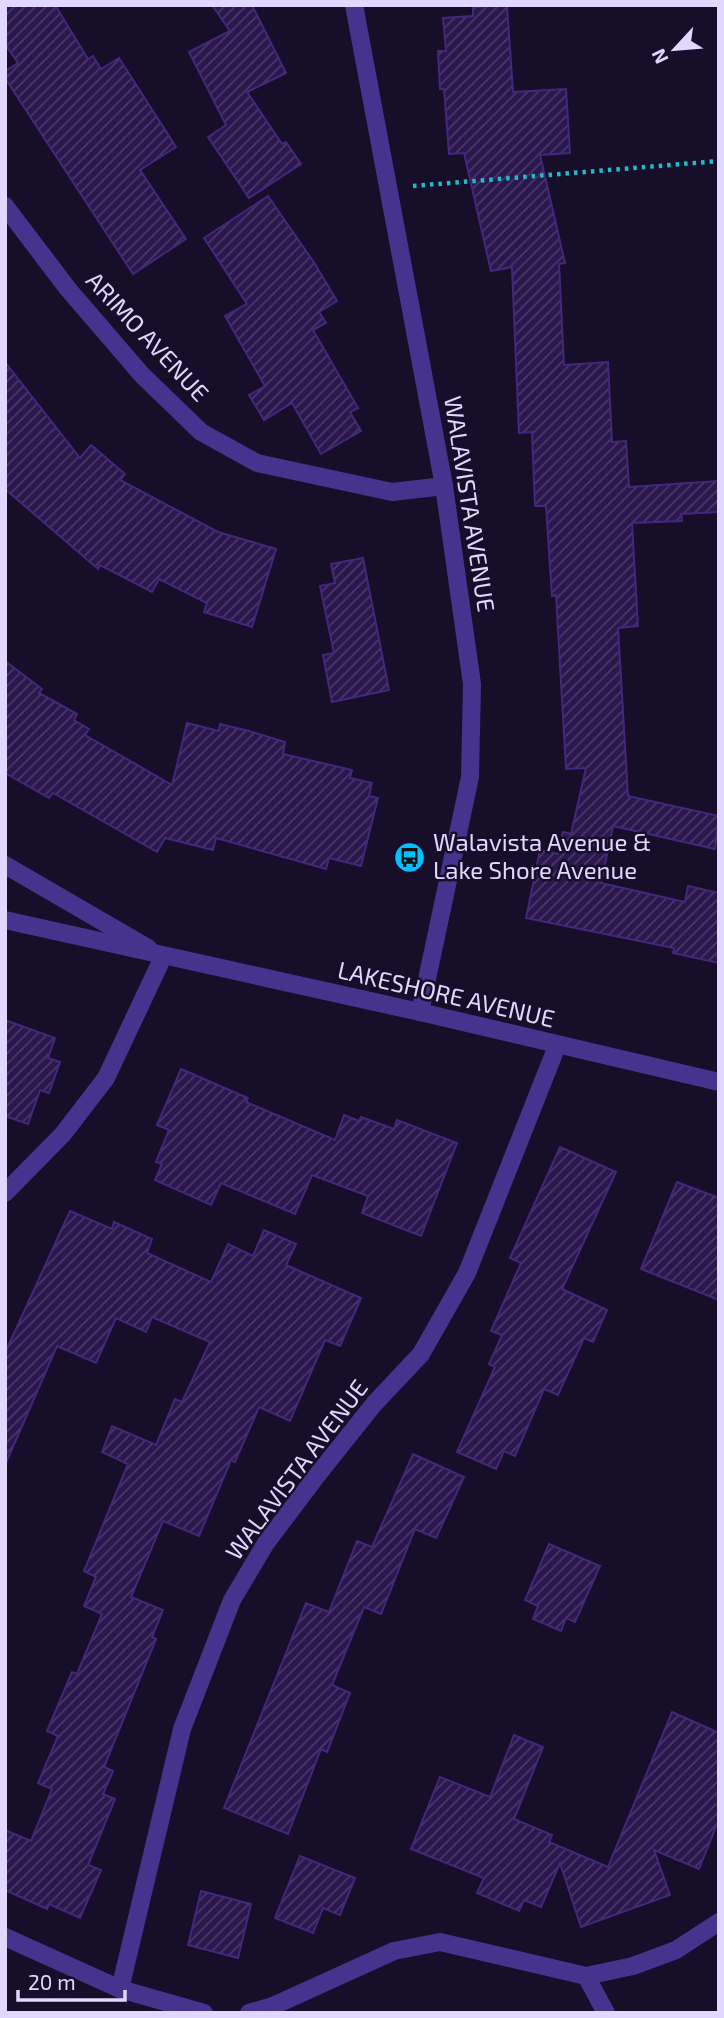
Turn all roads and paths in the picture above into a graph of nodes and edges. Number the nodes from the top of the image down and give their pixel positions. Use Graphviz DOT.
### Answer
graph roads {
  1 [pos="354,5"];
  2 [pos="719,161"];
  3 [pos="388,188"];
  4 [pos="5,206"];
  5 [pos="443,486"];
  6 [pos="5,865"];
  7 [pos="5,920"];
  8 [pos="163,957"];
  9 [pos="420,1012"];
  10 [pos="558,1046"];
  11 [pos="719,1082"];
  12 [pos="5,1193"];
  13 [pos="719,1922"];
  14 [pos="5,1937"];
  15 [pos="586,1976"];
  16 [pos="120,1989"];
  17 [pos="204,2013"];
  18 [pos="249,2013"];
  19 [pos="606,2013"];
  1 -- 3 [label="street, WALAVISTA AVENUE"];
  2 -- 3 [label="path"];
  3 -- 5 [label="street, WALAVISTA AVENUE"];
  4 -- 5 [label="street, ARIMO AVENUE"];
  5 -- 9 [label="street, WALAVISTA AVENUE"];
  6 -- 8 [label="street, LAKESHORE AVENUE"];
  7 -- 8 [label="street, LAKESHORE AVENUE"];
  8 -- 9 [label="street, LAKESHORE AVENUE"];
  8 -- 12 [label="street"];
  9 -- 10 [label="street, LAKESHORE AVENUE"];
  10 -- 11 [label="street, LAKESHORE AVENUE"];
  10 -- 16 [label="street, WALAVISTA AVENUE"];
  13 -- 15 [label="street"];
  14 -- 16 [label="street"];
  15 -- 18 [label="street"];
  15 -- 19 [label="street"];
  16 -- 17 [label="street"];
}
